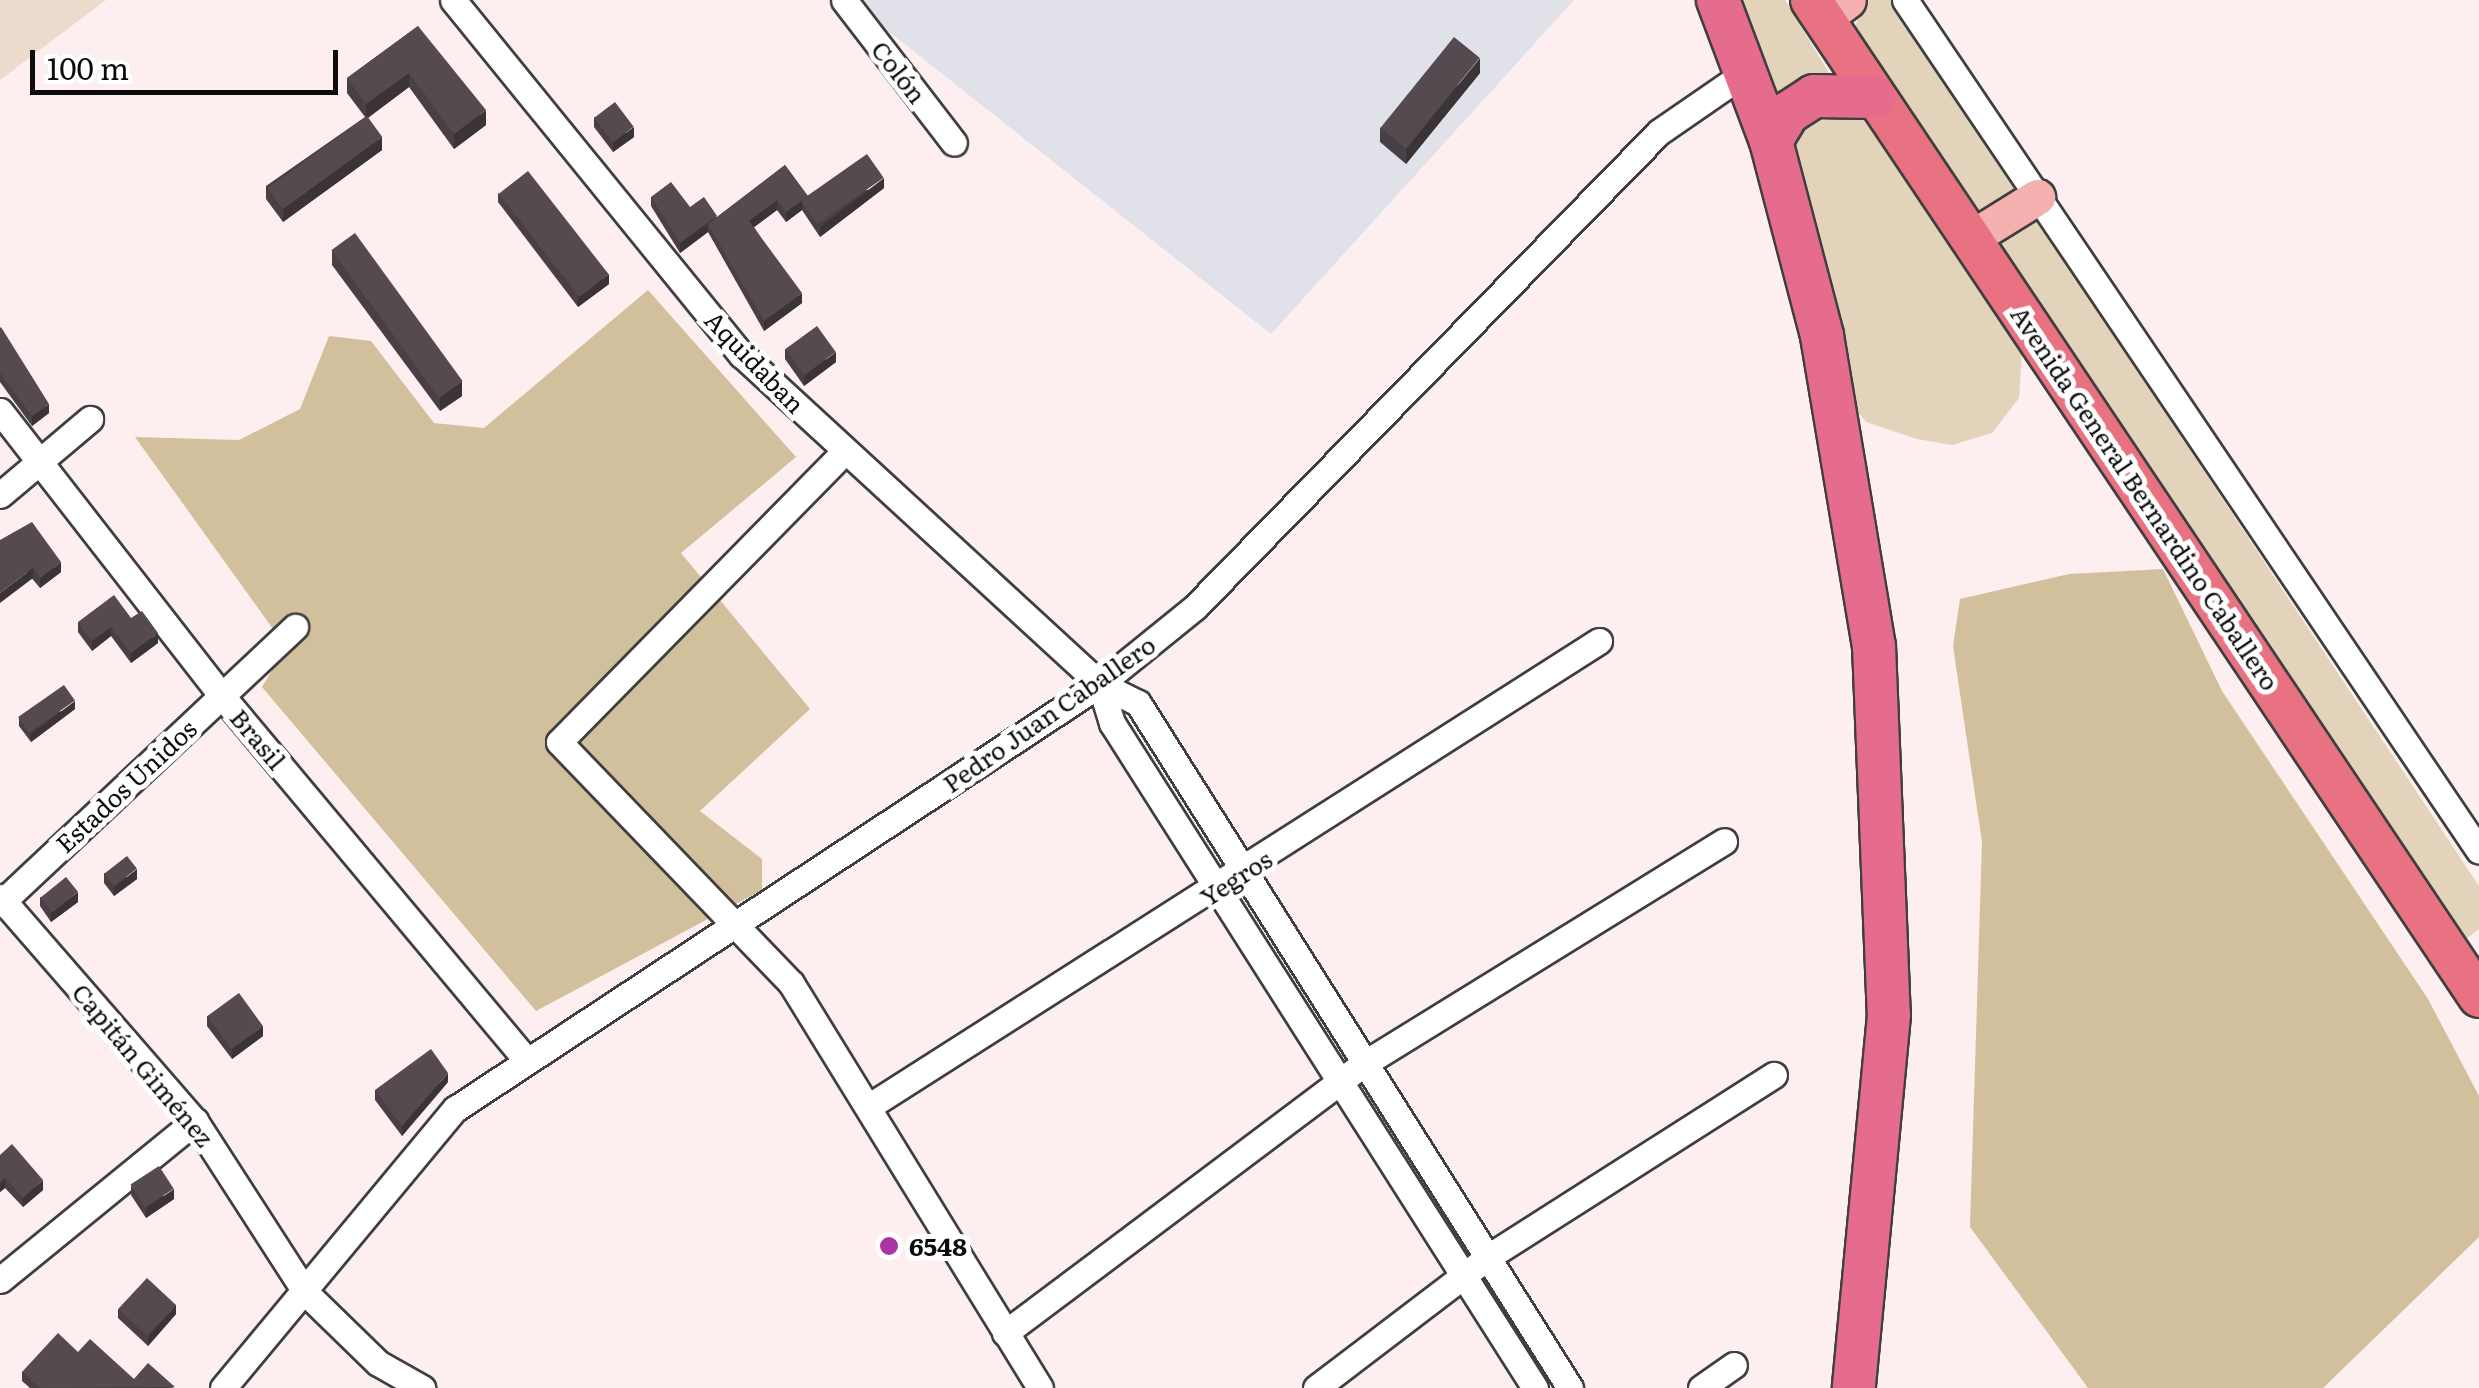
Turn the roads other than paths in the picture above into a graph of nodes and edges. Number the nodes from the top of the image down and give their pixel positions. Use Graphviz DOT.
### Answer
graph roads {
  1 [pos="453,0"];
  2 [pos="844,0"];
  3 [pos="1718,0"];
  4 [pos="1904,0"];
  5 [pos="1827,6"];
  6 [pos="1746,72"];
  7 [pos="1874,97"];
  8 [pos="1771,140"];
  9 [pos="954,143"];
  10 [pos="2037,197"];
  11 [pos="1971,238"];
  12 [pos="0,411"];
  13 [pos="90,419"];
  14 [pos="845,451"];
  15 [pos="38,460"];
  16 [pos="0,495"];
  17 [pos="295,627"];
  18 [pos="1598,641"];
  19 [pos="1100,684"];
  20 [pos="222,696"];
  21 [pos="1724,842"];
  22 [pos="2479,851"];
  23 [pos="1245,872"];
  24 [pos="1218,890"];
  25 [pos="1,900"];
  26 [pos="737,928"];
  27 [pos="2479,996"];
  28 [pos="526,1059"];
  29 [pos="1366,1063"];
  30 [pos="1774,1076"];
  31 [pos="1342,1084"];
  32 [pos="868,1107"];
  33 [pos="195,1121"];
  34 [pos="1488,1258"];
  35 [pos="1464,1276"];
  36 [pos="0,1280"];
  37 [pos="306,1292"];
  38 [pos="1005,1332"];
  39 [pos="1734,1365"];
  40 [pos="223,1388"];
  41 [pos="422,1388"];
  42 [pos="1040,1388"];
  43 [pos="1316,1388"];
  44 [pos="1535,1388"];
  45 [pos="1570,1388"];
  46 [pos="1701,1388"];
  47 [pos="1854,1388"];
  1 -- 14 [label="street, Aquidaban"];
  2 -- 9 [label="street, Colón"];
  3 -- 6 [label="highway"];
  4 -- 10 [label="street"];
  5 -- 7 [label="main road, Avenida General Bernardino Caballero"];
  6 -- 8 [label="highway"];
  6 -- 19 [label="street, Pedro Juan Caballero"];
  7 -- 8 [label="highway"];
  7 -- 11 [label="main road, Avenida General Bernardino Caballero"];
  8 -- 47 [label="highway"];
  10 -- 11 [label="main road"];
  10 -- 22 [label="street"];
  11 -- 27 [label="main road, Avenida General Bernardino Caballero"];
  12 -- 15 [label="street, Brasil"];
  13 -- 15 [label="street"];
  14 -- 19 [label="street, Aquidaban"];
  14 -- 26 [label="street"];
  15 -- 16 [label="street"];
  15 -- 20 [label="street, Brasil"];
  17 -- 20 [label="street, Estados Unidos"];
  18 -- 23 [label="street, Yegros"];
  19 -- 23 [label="street, Aquidaban"];
  19 -- 24 [label="street"];
  19 -- 26 [label="street, Pedro Juan Caballero"];
  20 -- 25 [label="street, Estados Unidos"];
  20 -- 28 [label="street, Brasil"];
  21 -- 29 [label="street"];
  23 -- 24 [label="street, Yegros"];
  23 -- 29 [label="street, Aquidaban"];
  24 -- 31 [label="street"];
  24 -- 32 [label="street, Yegros"];
  25 -- 33 [label="street, Capitán Giménez"];
  26 -- 28 [label="street, Pedro Juan Caballero"];
  26 -- 32 [label="street"];
  28 -- 37 [label="street, Pedro Juan Caballero"];
  29 -- 31 [label="street"];
  29 -- 34 [label="street, Aquidaban"];
  30 -- 34 [label="street"];
  31 -- 35 [label="street"];
  31 -- 38 [label="street"];
  32 -- 38 [label="street"];
  33 -- 36 [label="street"];
  33 -- 37 [label="street, Capitán Giménez"];
  34 -- 35 [label="street"];
  34 -- 45 [label="street, Aquidaban"];
  35 -- 43 [label="street"];
  35 -- 44 [label="street"];
  37 -- 40 [label="street, Pedro Juan Caballero"];
  37 -- 41 [label="street, Capitán Giménez"];
  38 -- 42 [label="street"];
  39 -- 46 [label="street"];
}
